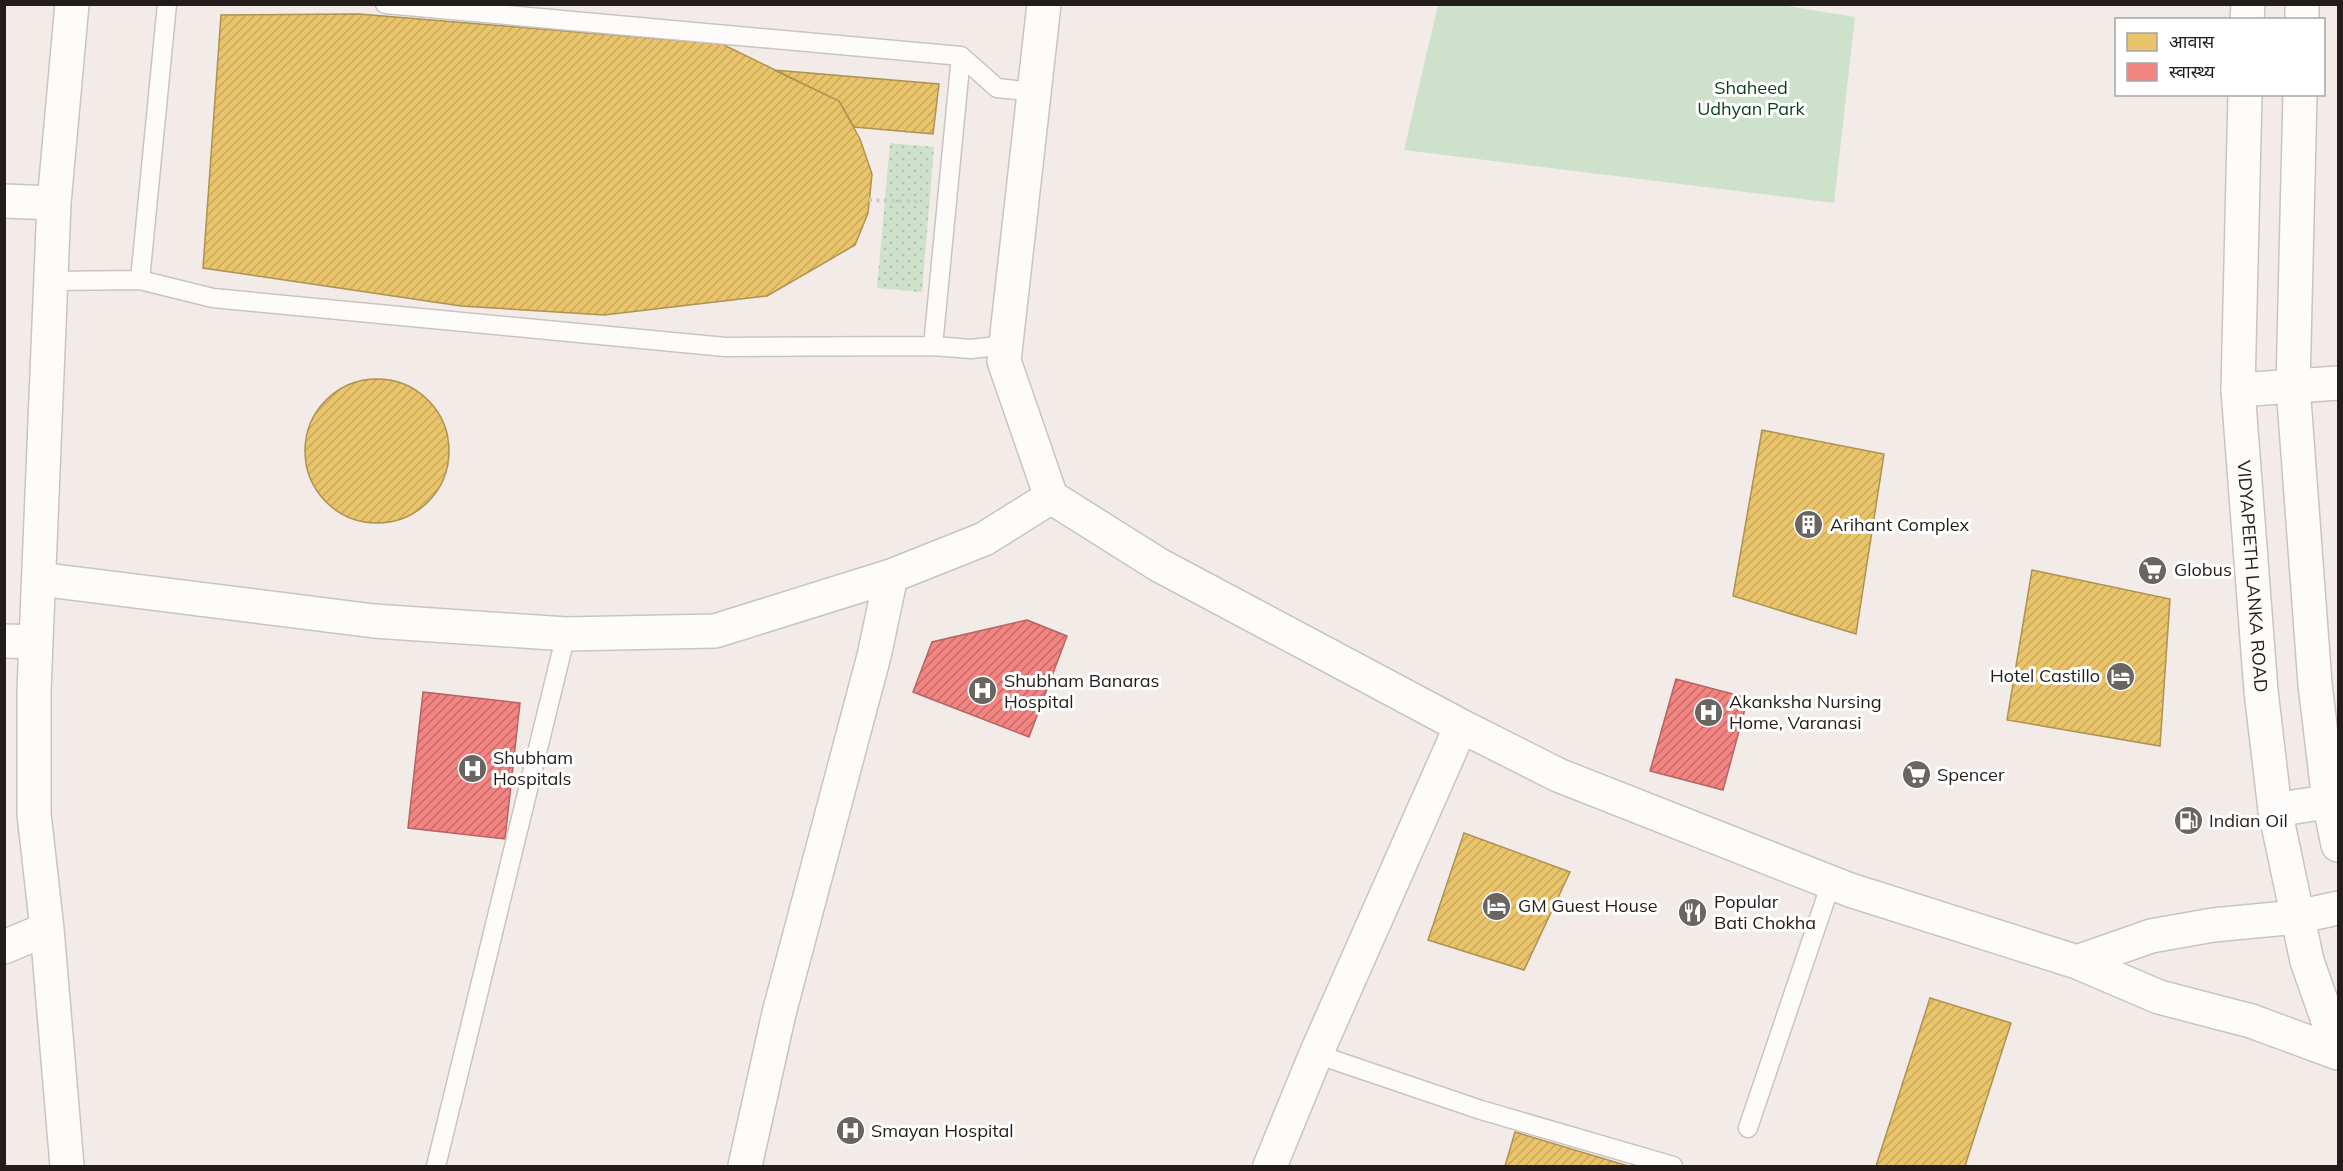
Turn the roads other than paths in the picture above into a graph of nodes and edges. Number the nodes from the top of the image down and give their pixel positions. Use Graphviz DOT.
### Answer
graph roads {
  1 [pos="72,4"];
  2 [pos="167,4"];
  3 [pos="385,4"];
  4 [pos="1044,4"];
  5 [pos="961,56"];
  6 [pos="1034,92"];
  7 [pos="2245,96"];
  8 [pos="2300,96"];
  9 [pos="4,201"];
  10 [pos="54,202"];
  11 [pos="141,280"];
  12 [pos="51,281"];
  13 [pos="1006,345"];
  14 [pos="933,346"];
  15 [pos="2338,383"];
  16 [pos="2293,387"];
  17 [pos="2238,390"];
  18 [pos="1051,497"];
  19 [pos="891,576"];
  20 [pos="39,579"];
  21 [pos="566,634"];
  22 [pos="20,642"];
  23 [pos="1461,726"];
  24 [pos="2334,801"];
  25 [pos="2275,810"];
  26 [pos="2338,845"];
  27 [pos="1831,883"];
  28 [pos="2338,908"];
  29 [pos="2297,917"];
  30 [pos="47,929"];
  31 [pos="4,947"];
  32 [pos="2077,962"];
  33 [pos="2338,1051"];
  34 [pos="1317,1054"];
  35 [pos="1748,1128"];
  36 [pos="67,1167"];
  37 [pos="436,1167"];
  38 [pos="746,1167"];
  39 [pos="1270,1167"];
  40 [pos="1673,1167"];
  1 -- 10 [label="street"];
  2 -- 11 [label="lane"];
  3 -- 5 [label="lane"];
  4 -- 6 [label="street"];
  5 -- 6 [label="lane"];
  5 -- 14 [label="lane"];
  6 -- 13 [label="street"];
  7 -- 17 [label="street, VIDYAPEETH LANKA ROAD"];
  8 -- 16 [label="street"];
  9 -- 10 [label="street"];
  10 -- 12 [label="street"];
  11 -- 12 [label="lane"];
  11 -- 14 [label="lane"];
  12 -- 20 [label="street"];
  13 -- 14 [label="lane"];
  13 -- 18 [label="street"];
  15 -- 16 [label="street"];
  16 -- 17 [label="street"];
  16 -- 24 [label="street"];
  17 -- 25 [label="street, VIDYAPEETH LANKA ROAD"];
  18 -- 19 [label="street"];
  18 -- 23 [label="street"];
  19 -- 21 [label="street"];
  19 -- 38 [label="street"];
  20 -- 21 [label="street"];
  20 -- 22 [label="street"];
  21 -- 37 [label="lane"];
  22 -- 30 [label="street"];
  23 -- 27 [label="street"];
  23 -- 34 [label="street"];
  24 -- 25 [label="street"];
  24 -- 26 [label="street"];
  25 -- 29 [label="street, VIDYAPEETH LANKA ROAD"];
  27 -- 32 [label="street"];
  27 -- 35 [label="lane"];
  28 -- 29 [label="street"];
  29 -- 32 [label="street"];
  29 -- 33 [label="street, VIDYAPEETH LANKA ROAD"];
  30 -- 31 [label="street"];
  30 -- 36 [label="street"];
  32 -- 33 [label="street"];
  34 -- 39 [label="street"];
  34 -- 40 [label="lane"];
}
